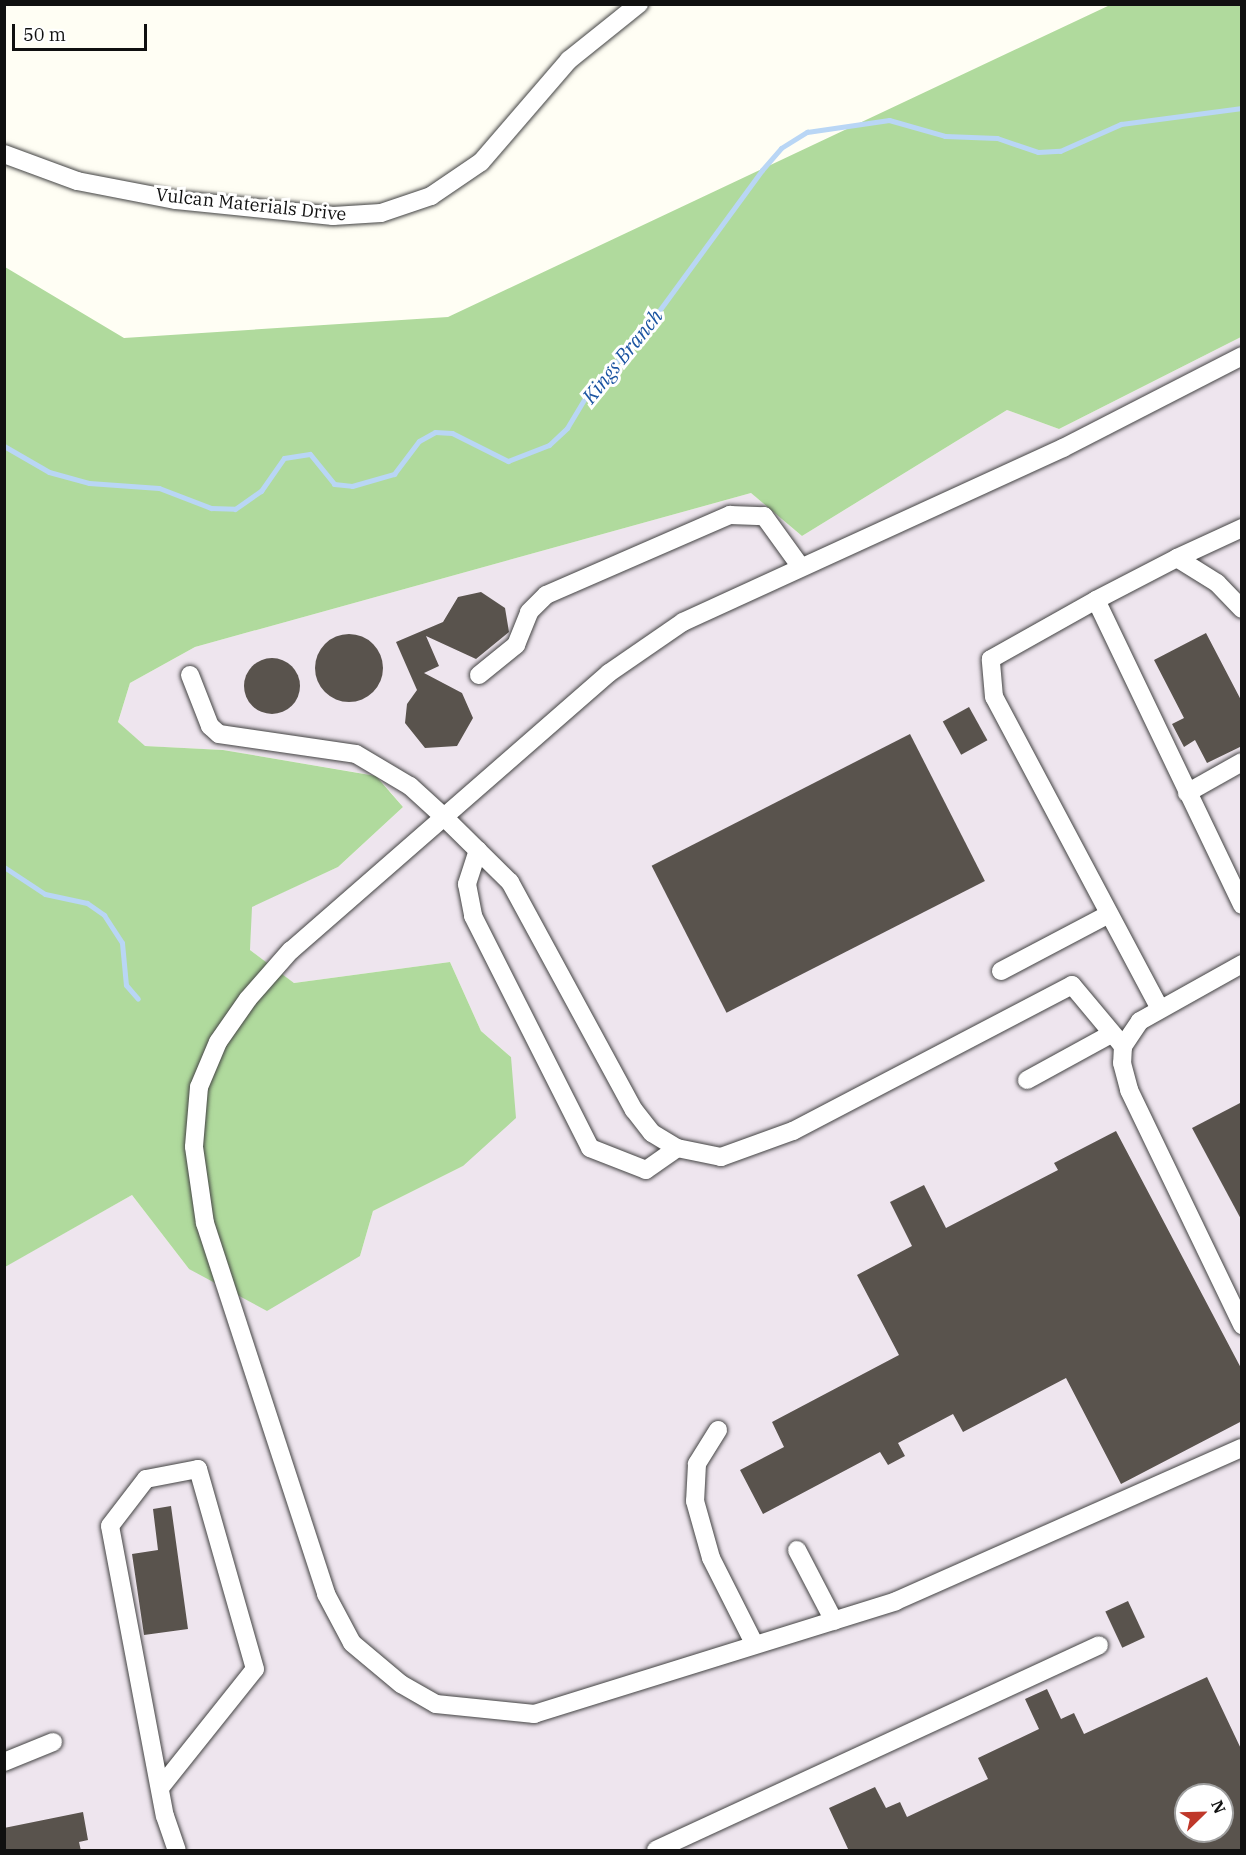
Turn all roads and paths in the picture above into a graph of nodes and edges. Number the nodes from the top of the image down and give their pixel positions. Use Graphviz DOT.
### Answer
graph roads {
  1 [pos="639,4"];
  2 [pos="4,154"];
  3 [pos="1242,356"];
  4 [pos="1242,528"];
  5 [pos="1177,558"];
  6 [pos="800,566"];
  7 [pos="1096,600"];
  8 [pos="1242,609"];
  9 [pos="190,675"];
  10 [pos="479,675"];
  11 [pos="1242,762"];
  12 [pos="1187,793"];
  13 [pos="444,817"];
  14 [pos="478,850"];
  15 [pos="1242,905"];
  16 [pos="1109,914"];
  17 [pos="1242,964"];
  18 [pos="1001,971"];
  19 [pos="1160,1009"];
  20 [pos="1117,1040"];
  21 [pos="1027,1080"];
  22 [pos="677,1148"];
  23 [pos="1242,1325"];
  24 [pos="718,1430"];
  25 [pos="1242,1448"];
  26 [pos="797,1550"];
  27 [pos="834,1620"];
  28 [pos="755,1645"];
  29 [pos="1100,1645"];
  30 [pos="53,1742"];
  31 [pos="4,1762"];
  32 [pos="160,1788"];
  33 [pos="177,1851"];
  34 [pos="657,1851"];
  1 -- 2 [label="street, Vulcan Materials Drive"];
  3 -- 6 [label="street"];
  4 -- 5 [label="street"];
  5 -- 7 [label="street"];
  5 -- 8 [label="street"];
  6 -- 10 [label="street"];
  6 -- 13 [label="street"];
  7 -- 12 [label="street"];
  7 -- 16 [label="street"];
  9 -- 13 [label="street"];
  11 -- 12 [label="street"];
  12 -- 15 [label="street"];
  13 -- 14 [label="street"];
  13 -- 28 [label="street"];
  14 -- 22 [label="street"];
  14 -- 22 [label="street"];
  16 -- 18 [label="street"];
  16 -- 19 [label="street"];
  17 -- 19 [label="street"];
  19 -- 20 [label="street"];
  20 -- 21 [label="street"];
  20 -- 22 [label="street"];
  20 -- 23 [label="street"];
  24 -- 28 [label="street"];
  25 -- 27 [label="street"];
  26 -- 27 [label="street"];
  27 -- 28 [label="street"];
  29 -- 34 [label="street"];
  30 -- 31 [label="street"];
  32 -- 32 [label="street"];
  32 -- 33 [label="street"];
}
